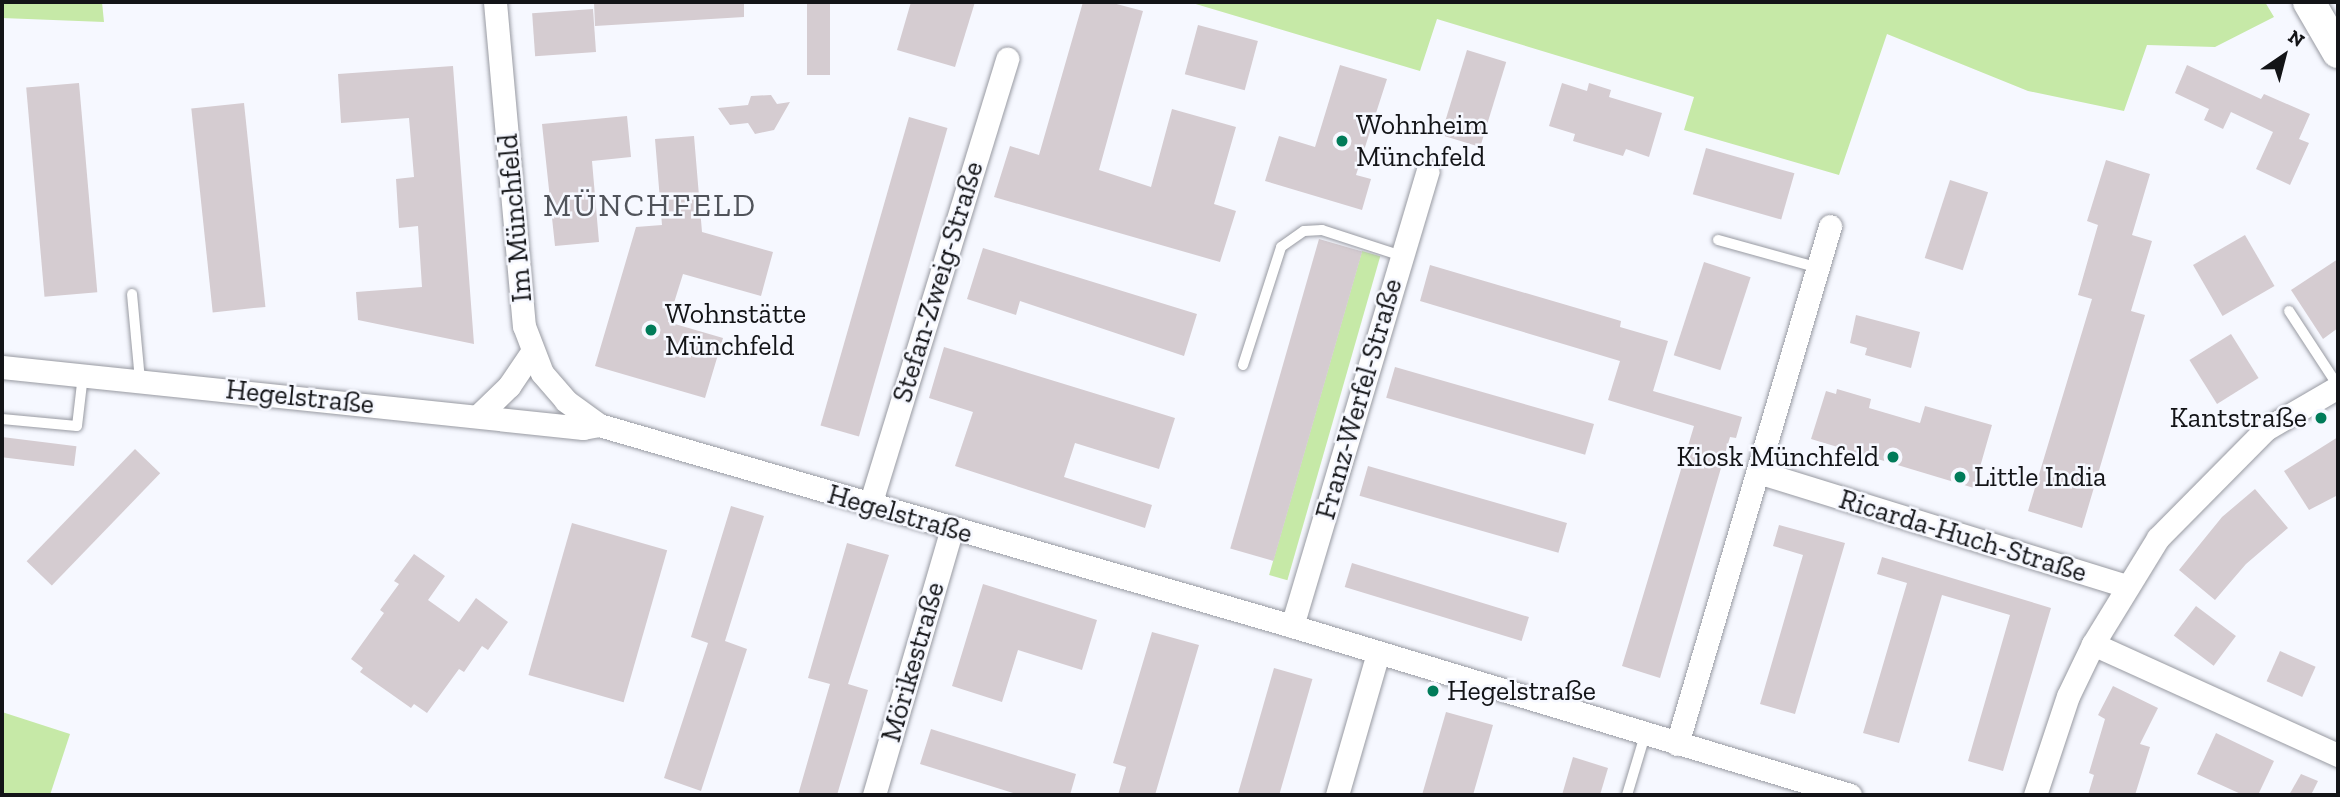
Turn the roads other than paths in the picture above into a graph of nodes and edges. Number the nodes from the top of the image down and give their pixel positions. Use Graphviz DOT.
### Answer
graph roads {
  1 [pos="495,2"];
  2 [pos="2309,2"];
  3 [pos="2338,52"];
  4 [pos="1007,59"];
  5 [pos="1427,172"];
  6 [pos="1830,226"];
  7 [pos="1718,240"];
  8 [pos="1402,256"];
  9 [pos="1819,268"];
  10 [pos="132,294"];
  11 [pos="2289,312"];
  12 [pos="531,353"];
  13 [pos="1243,365"];
  14 [pos="2,367"];
  15 [pos="83,375"];
  16 [pos="140,381"];
  17 [pos="2338,386"];
  18 [pos="479,415"];
  19 [pos="2,419"];
  20 [pos="599,425"];
  21 [pos="1760,473"];
  22 [pos="870,505"];
  23 [pos="952,528"];
  24 [pos="2125,586"];
  25 [pos="1292,626"];
  26 [pos="2093,644"];
  27 [pos="1378,653"];
  28 [pos="1645,735"];
  29 [pos="1677,744"];
  30 [pos="2338,755"];
  31 [pos="874,795"];
  32 [pos="1337,795"];
  33 [pos="1627,795"];
  34 [pos="1850,795"];
  35 [pos="2035,795"];
  1 -- 12 [label="street, Im Münchfeld"];
  2 -- 3 [label="main road"];
  4 -- 22 [label="street, Stefan-Zweig-Straße"];
  5 -- 8 [label="street, Franz-Werfel-Straße"];
  6 -- 9 [label="street"];
  7 -- 9 [label="lane"];
  8 -- 13 [label="lane"];
  8 -- 25 [label="street, Franz-Werfel-Straße"];
  9 -- 21 [label="street"];
  10 -- 16 [label="lane"];
  11 -- 17 [label="lane"];
  12 -- 18 [label="street"];
  12 -- 20 [label="street, Hegelstraße"];
  14 -- 15 [label="street, Hegelstraße"];
  15 -- 16 [label="street, Hegelstraße"];
  15 -- 19 [label="lane"];
  16 -- 18 [label="street, Hegelstraße"];
  17 -- 24 [label="street"];
  18 -- 20 [label="street, Hegelstraße"];
  20 -- 22 [label="street, Hegelstraße"];
  21 -- 24 [label="street, Ricarda-Huch-Straße"];
  21 -- 29 [label="street"];
  22 -- 23 [label="street, Hegelstraße"];
  23 -- 25 [label="street, Hegelstraße"];
  23 -- 31 [label="street, Mörikestraße"];
  24 -- 26 [label="street"];
  25 -- 27 [label="street, Hegelstraße"];
  26 -- 30 [label="street"];
  26 -- 35 [label="street"];
  27 -- 28 [label="street, Hegelstraße"];
  27 -- 32 [label="street"];
  28 -- 29 [label="street, Hegelstraße"];
  28 -- 33 [label="lane"];
  29 -- 34 [label="street, Hegelstraße"];
}
